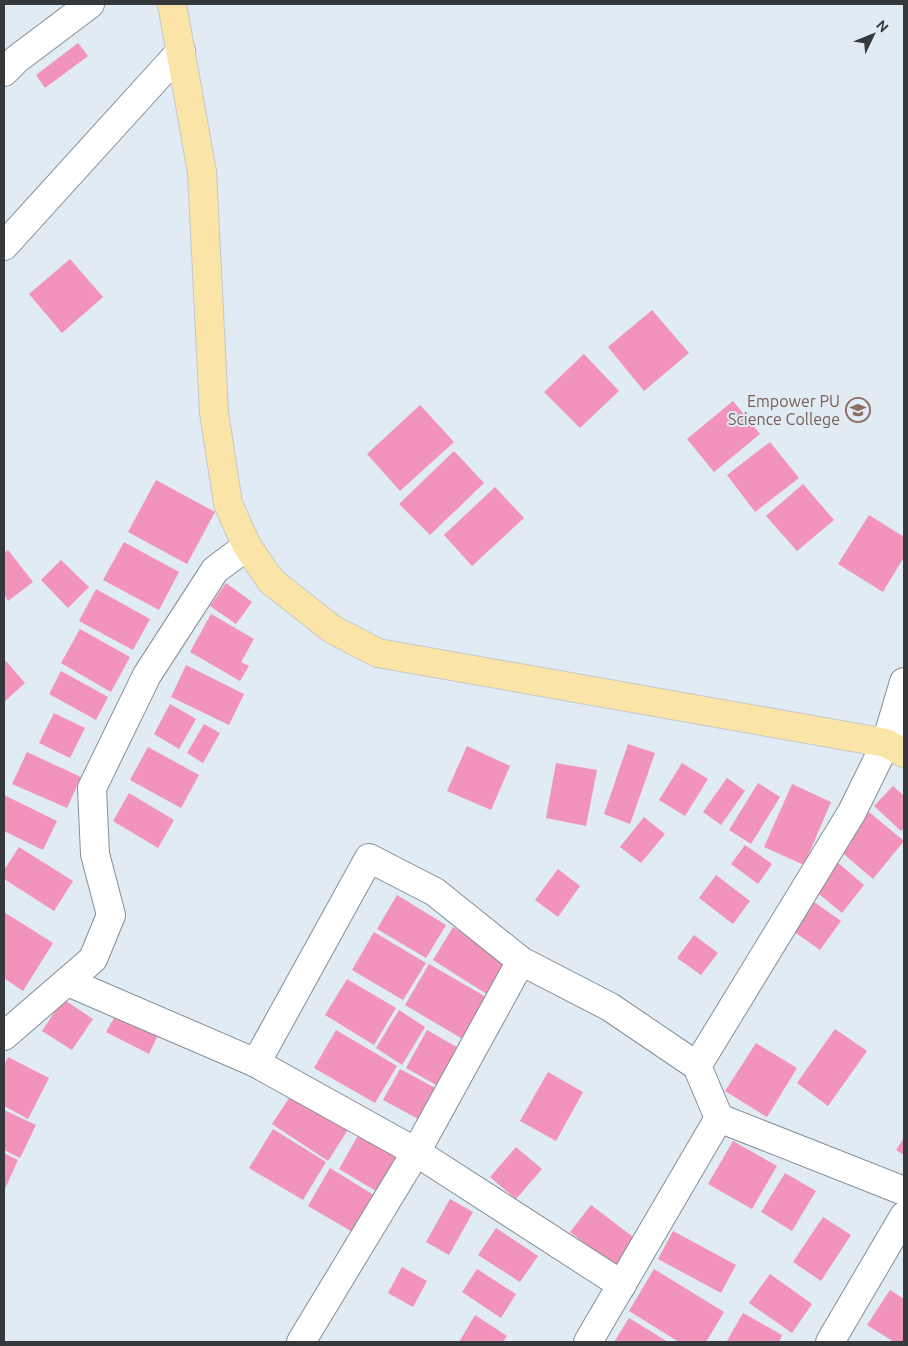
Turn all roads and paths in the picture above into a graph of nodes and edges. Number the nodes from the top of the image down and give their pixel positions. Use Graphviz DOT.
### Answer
graph roads {
  1 [pos="90,4"];
  2 [pos="172,4"];
  3 [pos="181,50"];
  4 [pos="4,72"];
  5 [pos="4,246"];
  6 [pos="247,546"];
  7 [pos="904,682"];
  8 [pos="895,748"];
  9 [pos="521,961"];
  10 [pos="68,982"];
  11 [pos="4,1036"];
  12 [pos="256,1063"];
  13 [pos="697,1066"];
  14 [pos="719,1118"];
  15 [pos="416,1152"];
  16 [pos="904,1191"];
  17 [pos="904,1216"];
  18 [pos="622,1285"];
  19 [pos="301,1342"];
  20 [pos="588,1342"];
  21 [pos="830,1342"];
  1 -- 4 [label="street"];
  2 -- 3 [label="main road"];
  3 -- 5 [label="street"];
  3 -- 6 [label="main road"];
  6 -- 8 [label="main road"];
  6 -- 10 [label="street"];
  7 -- 8 [label="street"];
  8 -- 13 [label="street"];
  9 -- 12 [label="street"];
  9 -- 13 [label="street"];
  9 -- 15 [label="street"];
  10 -- 11 [label="street"];
  10 -- 12 [label="street"];
  12 -- 15 [label="street"];
  13 -- 14 [label="street"];
  14 -- 16 [label="street"];
  14 -- 18 [label="street"];
  15 -- 18 [label="street"];
  15 -- 19 [label="street"];
  17 -- 21 [label="street"];
  18 -- 20 [label="street"];
}
